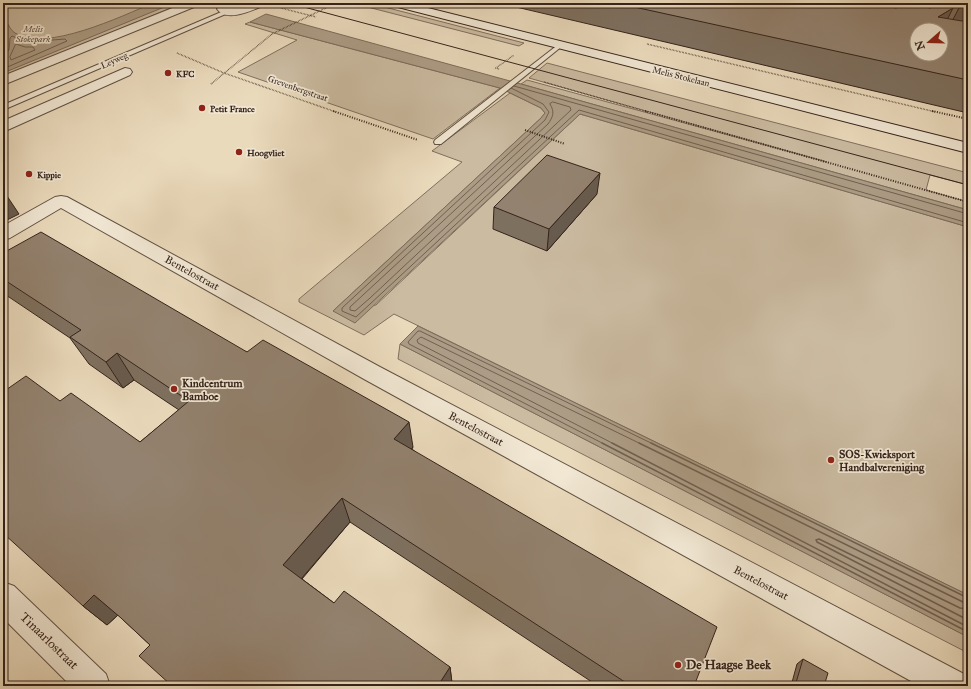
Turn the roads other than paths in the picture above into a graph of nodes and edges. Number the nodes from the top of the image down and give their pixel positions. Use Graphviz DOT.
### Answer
graph roads {
  1 [pos="195,3"];
  2 [pos="261,3"];
  3 [pos="394,3"];
  4 [pos="438,3"];
  5 [pos="213,8"];
  6 [pos="227,9"];
  7 [pos="559,46"];
  8 [pos="125,72"];
  9 [pos="739,77"];
  10 [pos="3,81"];
  11 [pos="3,108"];
  12 [pos="3,127"];
  13 [pos="438,142"];
  14 [pos="968,148"];
  15 [pos="3,234"];
  16 [pos="3,596"];
  17 [pos="94,686"];
  18 [pos="952,686"];
  1 -- 10 [label="street"];
  2 -- 6 [label="street, Leyweg"];
  3 -- 7 [label="street, Melis Stokelaan"];
  4 -- 9 [label="street, Melis Stokelaan"];
  5 -- 6 [label="lane"];
  6 -- 11 [label="lane, Leyweg"];
  7 -- 13 [label="lane"];
  7 -- 14 [label="street, Melis Stokelaan"];
  8 -- 12 [label="street, Leyweg"];
  15 -- 18 [label="street, Bentelostraat"];
  16 -- 17 [label="street, Tinaarlostraat"];
}
